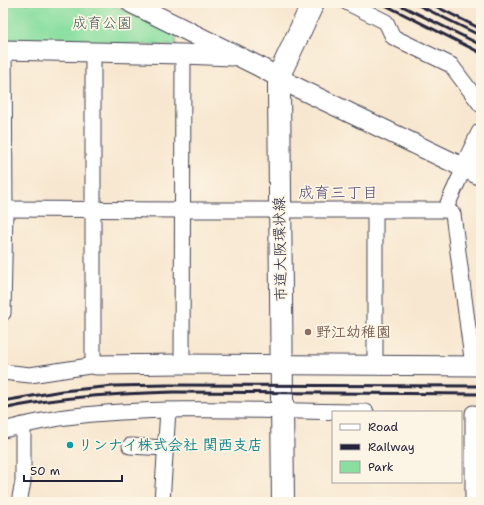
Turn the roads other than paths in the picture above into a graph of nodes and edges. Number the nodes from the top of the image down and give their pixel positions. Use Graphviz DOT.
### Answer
graph roads {
  1 [pos="131,3"];
  2 [pos="313,3"];
  3 [pos="348,3"];
  4 [pos="4,50"];
  5 [pos="94,51"];
  6 [pos="182,54"];
  7 [pos="238,56"];
  8 [pos="279,78"];
  9 [pos="481,105"];
  10 [pos="481,133"];
  11 [pos="464,168"];
  12 [pos="481,176"];
  13 [pos="4,209"];
  14 [pos="93,210"];
  15 [pos="182,210"];
  16 [pos="279,210"];
  17 [pos="375,210"];
  18 [pos="447,210"];
  19 [pos="3,313"];
  20 [pos="182,364"];
  21 [pos="281,364"];
  22 [pos="94,365"];
  23 [pos="375,365"];
  24 [pos="477,366"];
  25 [pos="3,372"];
  26 [pos="168,410"];
  27 [pos="282,411"];
  28 [pos="332,412"];
  29 [pos="472,413"];
  30 [pos="23,425"];
  31 [pos="3,430"];
  32 [pos="130,446"];
  33 [pos="165,448"];
  34 [pos="18,502"];
  35 [pos="162,502"];
  36 [pos="283,502"];
  37 [pos="473,502"];
  1 -- 7 [label="street"];
  2 -- 8 [label="main road, 市道大阪環状線"];
  3 -- 9 [label="street"];
  4 -- 5 [label="street"];
  4 -- 13 [label="street"];
  5 -- 6 [label="street"];
  5 -- 14 [label="street"];
  6 -- 7 [label="street"];
  6 -- 15 [label="street"];
  7 -- 8 [label="street"];
  8 -- 11 [label="street"];
  8 -- 16 [label="main road, 市道大阪環状線"];
  10 -- 11 [label="street"];
  11 -- 12 [label="street"];
  11 -- 18 [label="street"];
  13 -- 14 [label="street"];
  13 -- 19 [label="street"];
  14 -- 15 [label="street"];
  14 -- 22 [label="street"];
  15 -- 16 [label="street"];
  15 -- 20 [label="street"];
  16 -- 17 [label="street"];
  16 -- 21 [label="main road, 市道大阪環状線"];
  17 -- 18 [label="street"];
  17 -- 23 [label="street"];
  18 -- 24 [label="street"];
  20 -- 21 [label="street"];
  20 -- 22 [label="street"];
  21 -- 23 [label="street"];
  21 -- 27 [label="main road, 市道大阪環状線"];
  22 -- 25 [label="street"];
  23 -- 24 [label="street"];
  26 -- 27 [label="street"];
  26 -- 30 [label="street"];
  26 -- 33 [label="street"];
  27 -- 28 [label="street"];
  27 -- 36 [label="main road, 市道大阪環状線"];
  29 -- 37 [label="street"];
  30 -- 31 [label="street"];
  30 -- 34 [label="street"];
  32 -- 33 [label="street"];
  33 -- 35 [label="street"];
}
